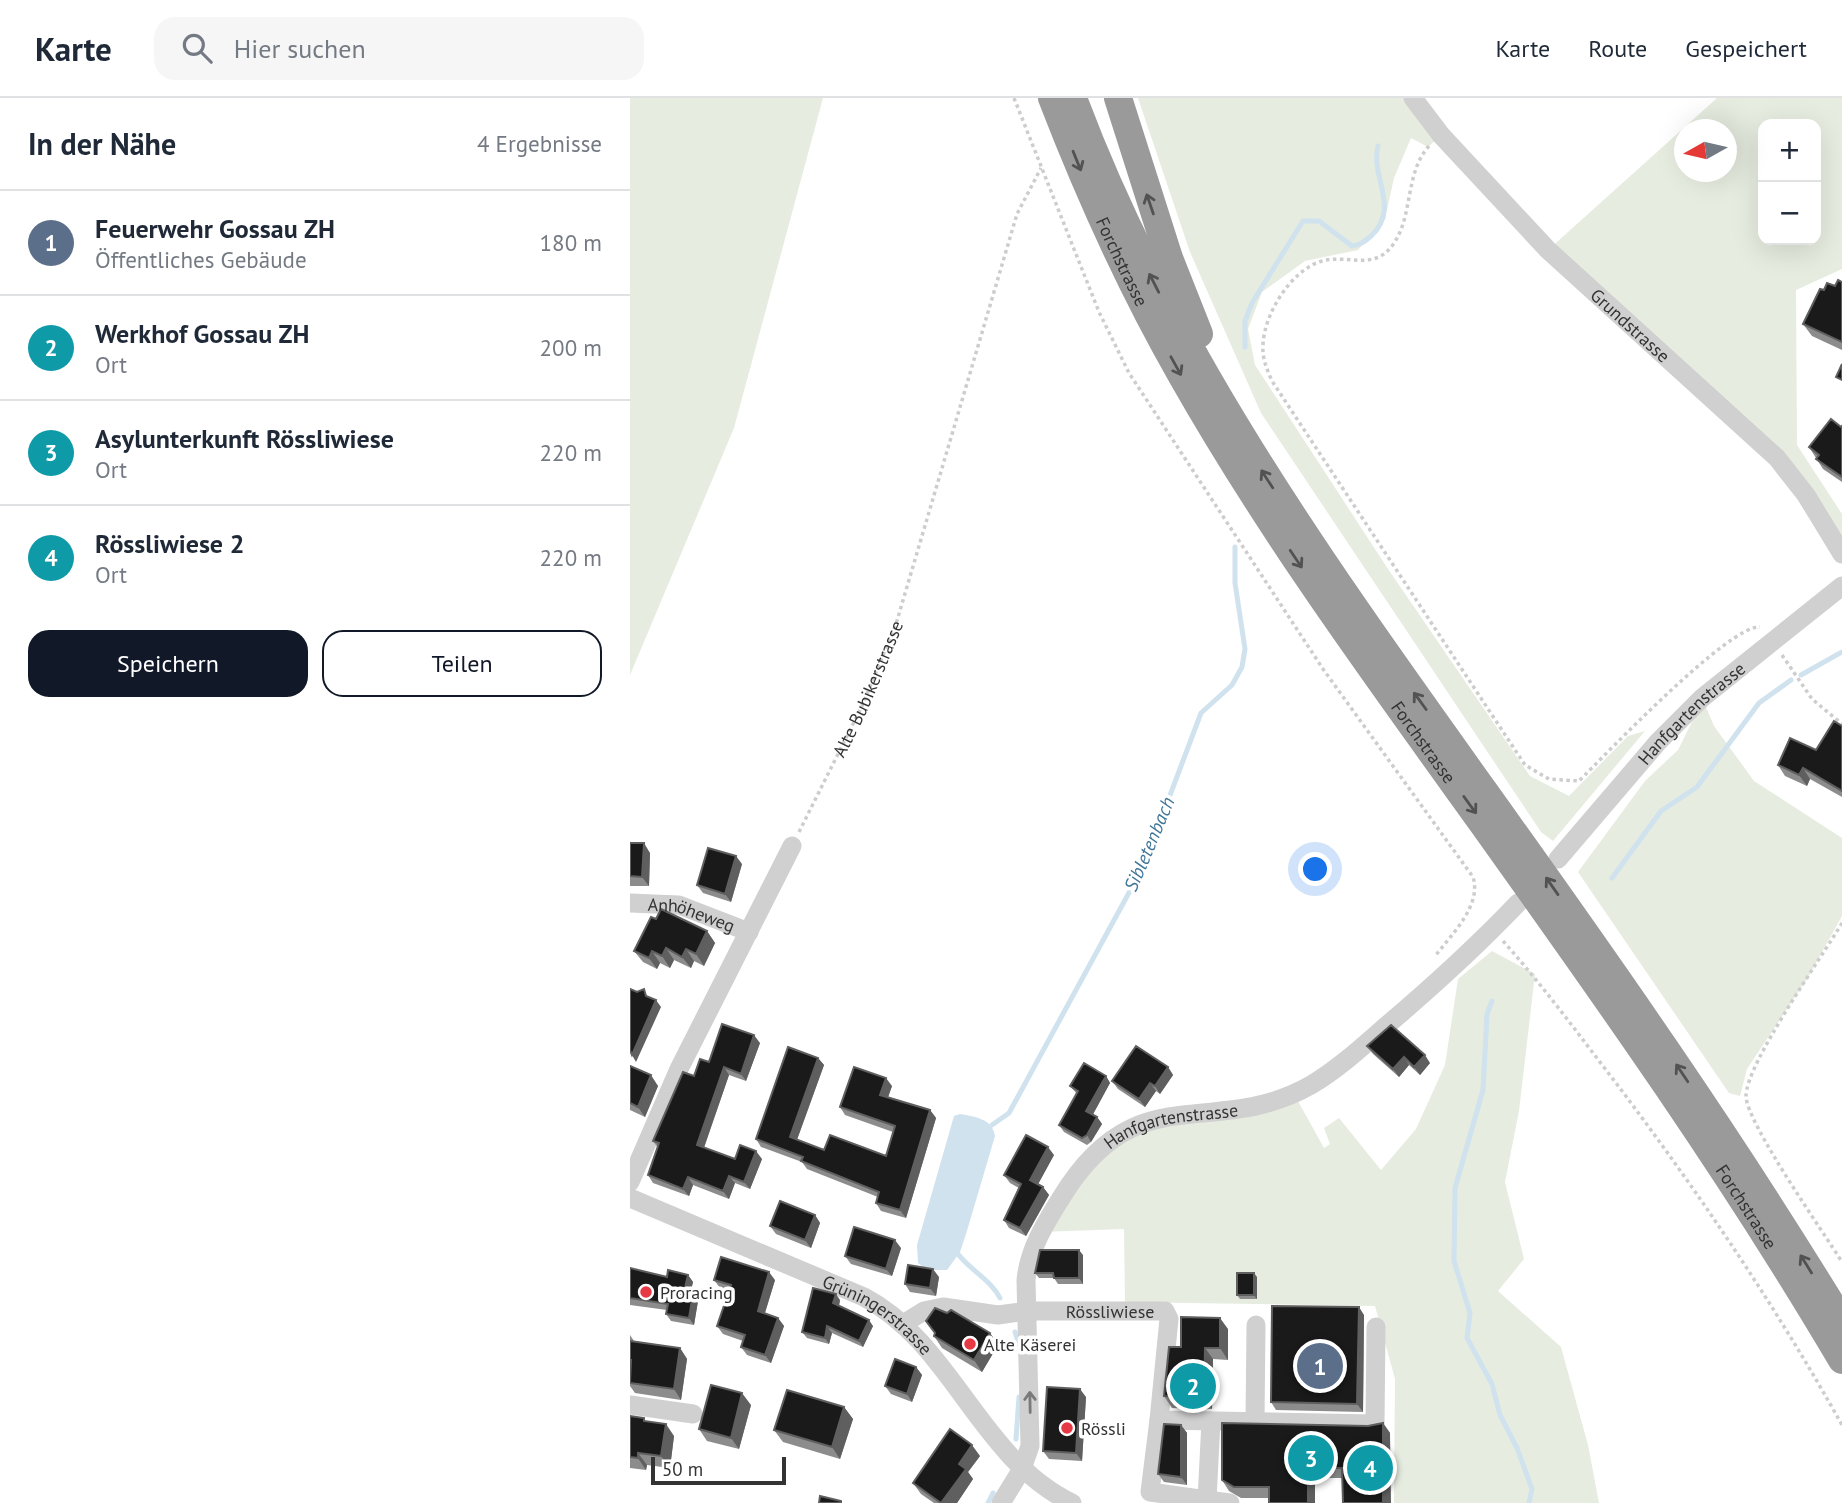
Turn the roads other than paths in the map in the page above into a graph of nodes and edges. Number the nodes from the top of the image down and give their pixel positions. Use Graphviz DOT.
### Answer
graph roads {
  1 [pos="1052,98"];
  2 [pos="1073,98"];
  3 [pos="1118,98"];
  4 [pos="1413,98"];
  5 [pos="1235,428"];
  6 [pos="1842,554"];
  7 [pos="1842,586"];
  8 [pos="792,846"];
  9 [pos="1558,859"];
  10 [pos="630,903"];
  11 [pos="1518,903"];
  12 [pos="749,932"];
  13 [pos="630,1182"];
  14 [pos="630,1198"];
  15 [pos="1027,1311"];
  16 [pos="1842,1322"];
  17 [pos="903,1324"];
  18 [pos="1256,1325"];
  19 [pos="1376,1327"];
  20 [pos="1842,1360"];
  21 [pos="630,1405"];
  22 [pos="693,1413"];
  23 [pos="1158,1420"];
  24 [pos="1211,1421"];
  25 [pos="1255,1422"];
  26 [pos="1022,1469"];
  27 [pos="1207,1500"];
  28 [pos="1001,1503"];
  29 [pos="1072,1503"];
  30 [pos="1230,1503"];
  1 -- 20 [label="highway, Forchstrasse, one-way"];
  5 -- 2 [label="highway, Forchstrasse, one-way"];
  5 -- 3 [label="highway, one-way"];
  4 -- 6 [label="street, Grundstrasse"];
  16 -- 5 [label="highway, Forchstrasse, one-way"];
  7 -- 9 [label="street, Hanfgartenstrasse"];
  8 -- 12 [label="street"];
  10 -- 12 [label="street, Anhöheweg"];
  11 -- 15 [label="street, Hanfgartenstrasse"];
  12 -- 13 [label="street"];
  14 -- 17 [label="street, Grüningerstrasse"];
  15 -- 17 [label="street"];
  15 -- 23 [label="street, Rössliwiese"];
  26 -- 15 [label="street, Hanfgartenstrasse, one-way"];
  17 -- 26 [label="street, Grüningerstrasse"];
  18 -- 25 [label="street"];
  19 -- 25 [label="street"];
  21 -- 22 [label="street"];
  23 -- 24 [label="street"];
  23 -- 27 [label="street, Rössliwiese"];
  24 -- 25 [label="street"];
  24 -- 27 [label="street"];
  26 -- 28 [label="street, Hanfgartenstrasse"];
  26 -- 29 [label="street, Grüningerstrasse"];
  27 -- 30 [label="street"];
}
